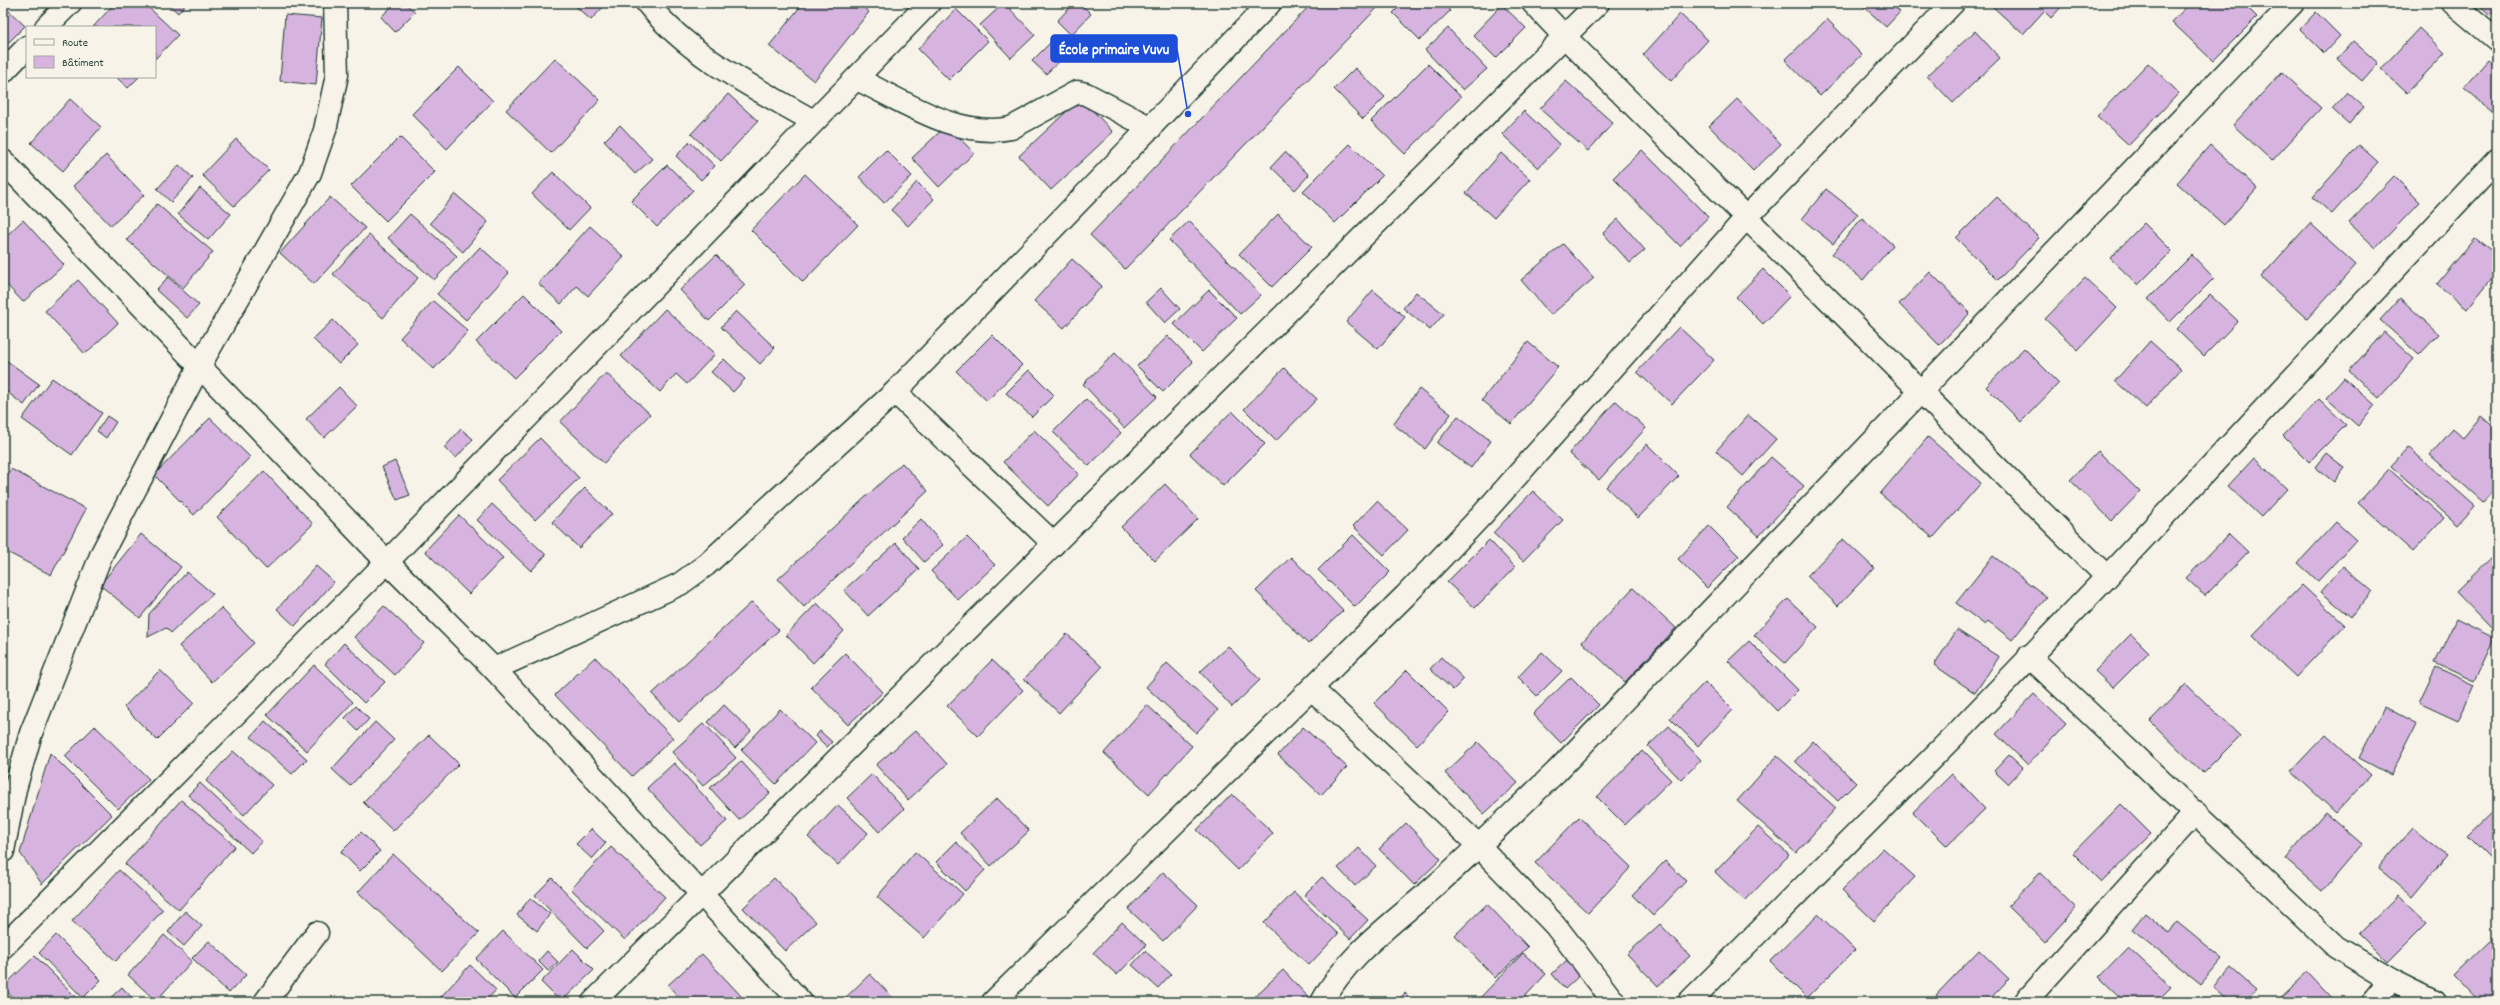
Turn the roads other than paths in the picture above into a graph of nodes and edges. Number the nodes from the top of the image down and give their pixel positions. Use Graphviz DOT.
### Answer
graph roads {
  1 [pos="70,3"];
  2 [pos="335,3"];
  3 [pos="647,3"];
  4 [pos="929,3"];
  5 [pos="1270,3"];
  6 [pos="1532,3"];
  7 [pos="1598,3"];
  8 [pos="1953,3"];
  9 [pos="2293,3"];
  10 [pos="2453,3"];
  11 [pos="47,26"];
  12 [pos="1565,38"];
  13 [pos="2497,40"];
  14 [pos="26,48"];
  15 [pos="3,72"];
  16 [pos="857,79"];
  17 [pos="813,121"];
  18 [pos="1151,128"];
  19 [pos="3,160"];
  20 [pos="2497,160"];
  21 [pos="1746,218"];
  22 [pos="200,365"];
  23 [pos="895,392"];
  24 [pos="1923,392"];
  25 [pos="1054,544"];
  26 [pos="387,562"];
  27 [pos="2107,577"];
  28 [pos="2029,656"];
  29 [pos="494,669"];
  30 [pos="1312,689"];
  31 [pos="2196,812"];
  32 [pos="1479,846"];
  33 [pos="3,852"];
  34 [pos="703,895"];
  35 [pos="317,933"];
  36 [pos="3,947"];
  37 [pos="2391,980"];
  38 [pos="265,1002"];
  39 [pos="594,1002"];
  40 [pos="801,1002"];
  41 [pos="993,1002"];
  42 [pos="1322,1002"];
  43 [pos="1614,1002"];
  44 [pos="1689,1002"];
  45 [pos="2025,1002"];
  46 [pos="2373,1002"];
  47 [pos="2435,1002"];
  1 -- 11 [label="street"];
  2 -- 22 [label="street"];
  3 -- 17 [label="street"];
  4 -- 16 [label="street"];
  5 -- 18 [label="street"];
  6 -- 12 [label="street"];
  7 -- 12 [label="street"];
  8 -- 21 [label="street"];
  9 -- 24 [label="street"];
  10 -- 13 [label="street"];
  12 -- 21 [label="street"];
  12 -- 25 [label="street"];
  14 -- 15 [label="street"];
  16 -- 17 [label="street"];
  16 -- 18 [label="street"];
  17 -- 26 [label="street"];
  18 -- 23 [label="street"];
  19 -- 22 [label="street"];
  20 -- 27 [label="street"];
  21 -- 24 [label="street"];
  21 -- 30 [label="street"];
  22 -- 26 [label="street"];
  22 -- 33 [label="street"];
  23 -- 25 [label="street"];
  23 -- 29 [label="street"];
  24 -- 27 [label="street"];
  24 -- 32 [label="street"];
  25 -- 34 [label="street"];
  26 -- 29 [label="street"];
  26 -- 36 [label="street"];
  27 -- 28 [label="street"];
  28 -- 31 [label="street"];
  28 -- 44 [label="street"];
  29 -- 34 [label="street"];
  30 -- 32 [label="street"];
  30 -- 41 [label="street"];
  31 -- 37 [label="street"];
  31 -- 45 [label="street"];
  32 -- 42 [label="street"];
  32 -- 43 [label="street"];
  34 -- 39 [label="street"];
  34 -- 40 [label="street"];
  35 -- 38 [label="street"];
  37 -- 46 [label="street"];
  37 -- 47 [label="street"];
}
